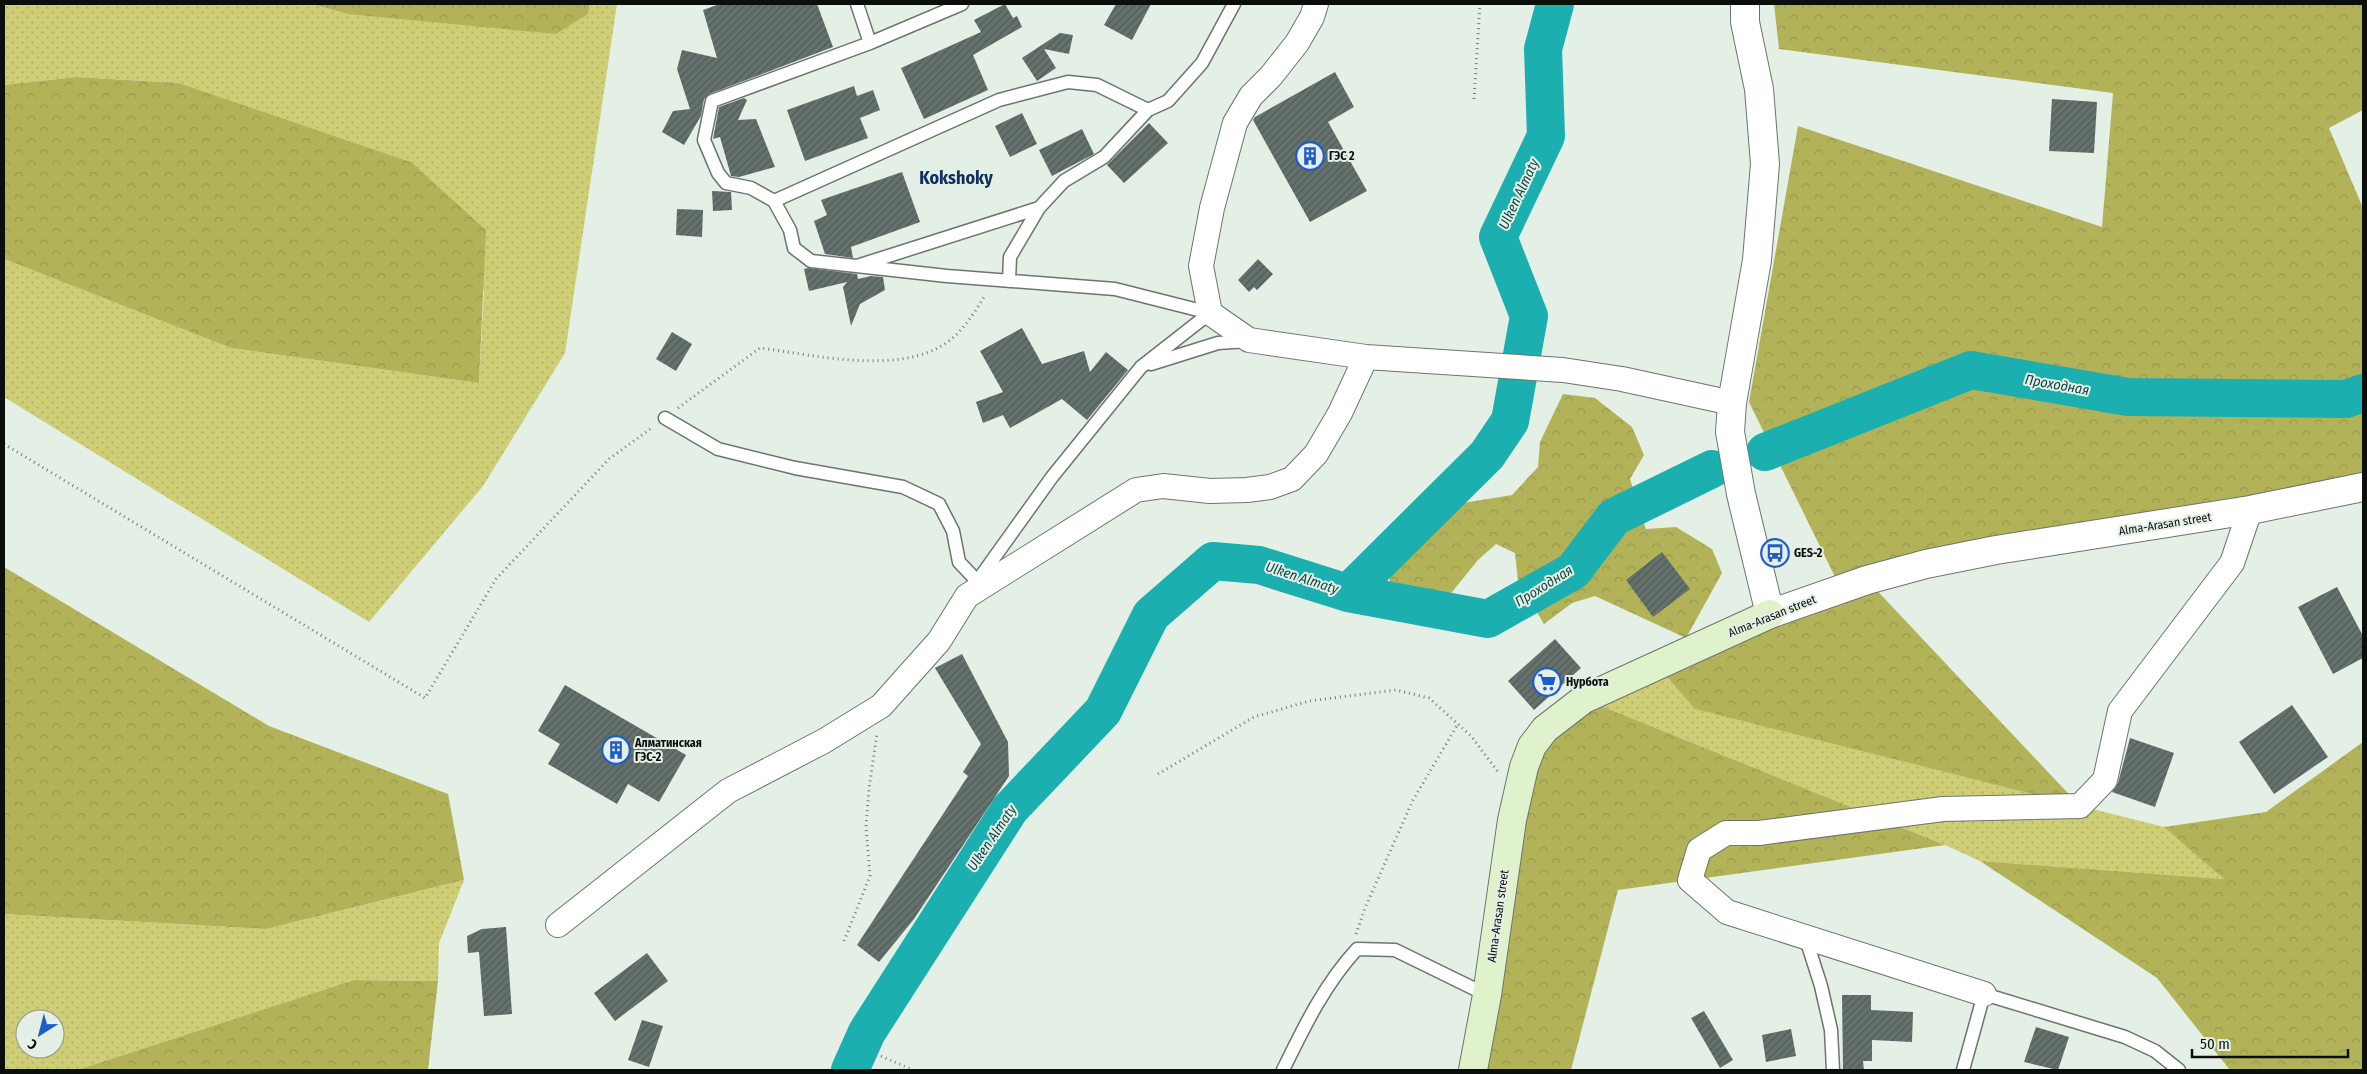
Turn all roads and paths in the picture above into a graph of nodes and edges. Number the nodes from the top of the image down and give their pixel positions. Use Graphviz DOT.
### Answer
graph roads {
  1 [pos="857,4"];
  2 [pos="962,4"];
  3 [pos="1234,4"];
  4 [pos="1316,4"];
  5 [pos="1480,4"];
  6 [pos="1745,4"];
  7 [pos="870,43"];
  8 [pos="1474,100"];
  9 [pos="1148,110"];
  10 [pos="774,201"];
  11 [pos="1039,208"];
  12 [pos="855,266"];
  13 [pos="1009,281"];
  14 [pos="1210,313"];
  15 [pos="1249,340"];
  16 [pos="1366,357"];
  17 [pos="1142,367"];
  18 [pos="1732,403"];
  19 [pos="665,418"];
  20 [pos="4,444"];
  21 [pos="2363,487"];
  22 [pos="2250,510"];
  23 [pos="972,589"];
  24 [pos="1770,614"];
  25 [pos="425,698"];
  26 [pos="881,706"];
  27 [pos="1458,724"];
  28 [pos="1158,774"];
  29 [pos="1516,796"];
  30 [pos="558,925"];
  31 [pos="1805,936"];
  32 [pos="844,941"];
  33 [pos="1357,949"];
  34 [pos="1984,994"];
  35 [pos="1487,995"];
  36 [pos="881,1056"];
  37 [pos="2163,1065"];
  38 [pos="913,1070"];
  39 [pos="1283,1070"];
  40 [pos="1473,1070"];
  41 [pos="1832,1070"];
  42 [pos="1964,1070"];
  43 [pos="2179,1070"];
  1 -- 7 [label="lane"];
  2 -- 7 [label="lane"];
  3 -- 9 [label="lane"];
  4 -- 14 [label="street"];
  5 -- 8 [label="path"];
  6 -- 18 [label="street"];
  7 -- 10 [label="lane"];
  9 -- 10 [label="lane"];
  9 -- 11 [label="lane"];
  10 -- 12 [label="lane"];
  11 -- 12 [label="lane"];
  11 -- 13 [label="lane"];
  12 -- 13 [label="lane"];
  13 -- 14 [label="lane"];
  14 -- 15 [label="street"];
  14 -- 17 [label="lane"];
  15 -- 16 [label="street"];
  15 -- 17 [label="lane"];
  16 -- 18 [label="street"];
  16 -- 23 [label="street"];
  17 -- 23 [label="lane"];
  18 -- 24 [label="street"];
  19 -- 23 [label="lane"];
  20 -- 25 [label="path"];
  21 -- 22 [label="street, Alma-Arasan street"];
  22 -- 24 [label="street, Alma-Arasan street"];
  22 -- 31 [label="street"];
  23 -- 26 [label="street"];
  24 -- 29 [label="main road, Alma-Arasan street"];
  26 -- 30 [label="street"];
  26 -- 32 [label="path"];
  27 -- 28 [label="path"];
  27 -- 29 [label="path"];
  27 -- 33 [label="path"];
  29 -- 35 [label="main road, Alma-Arasan street"];
  31 -- 34 [label="street"];
  31 -- 41 [label="lane"];
  33 -- 35 [label="lane"];
  33 -- 39 [label="lane"];
  34 -- 37 [label="lane"];
  34 -- 42 [label="lane"];
  35 -- 40 [label="main road, Alma-Arasan street"];
  36 -- 38 [label="path"];
  37 -- 43 [label="lane"];
}
